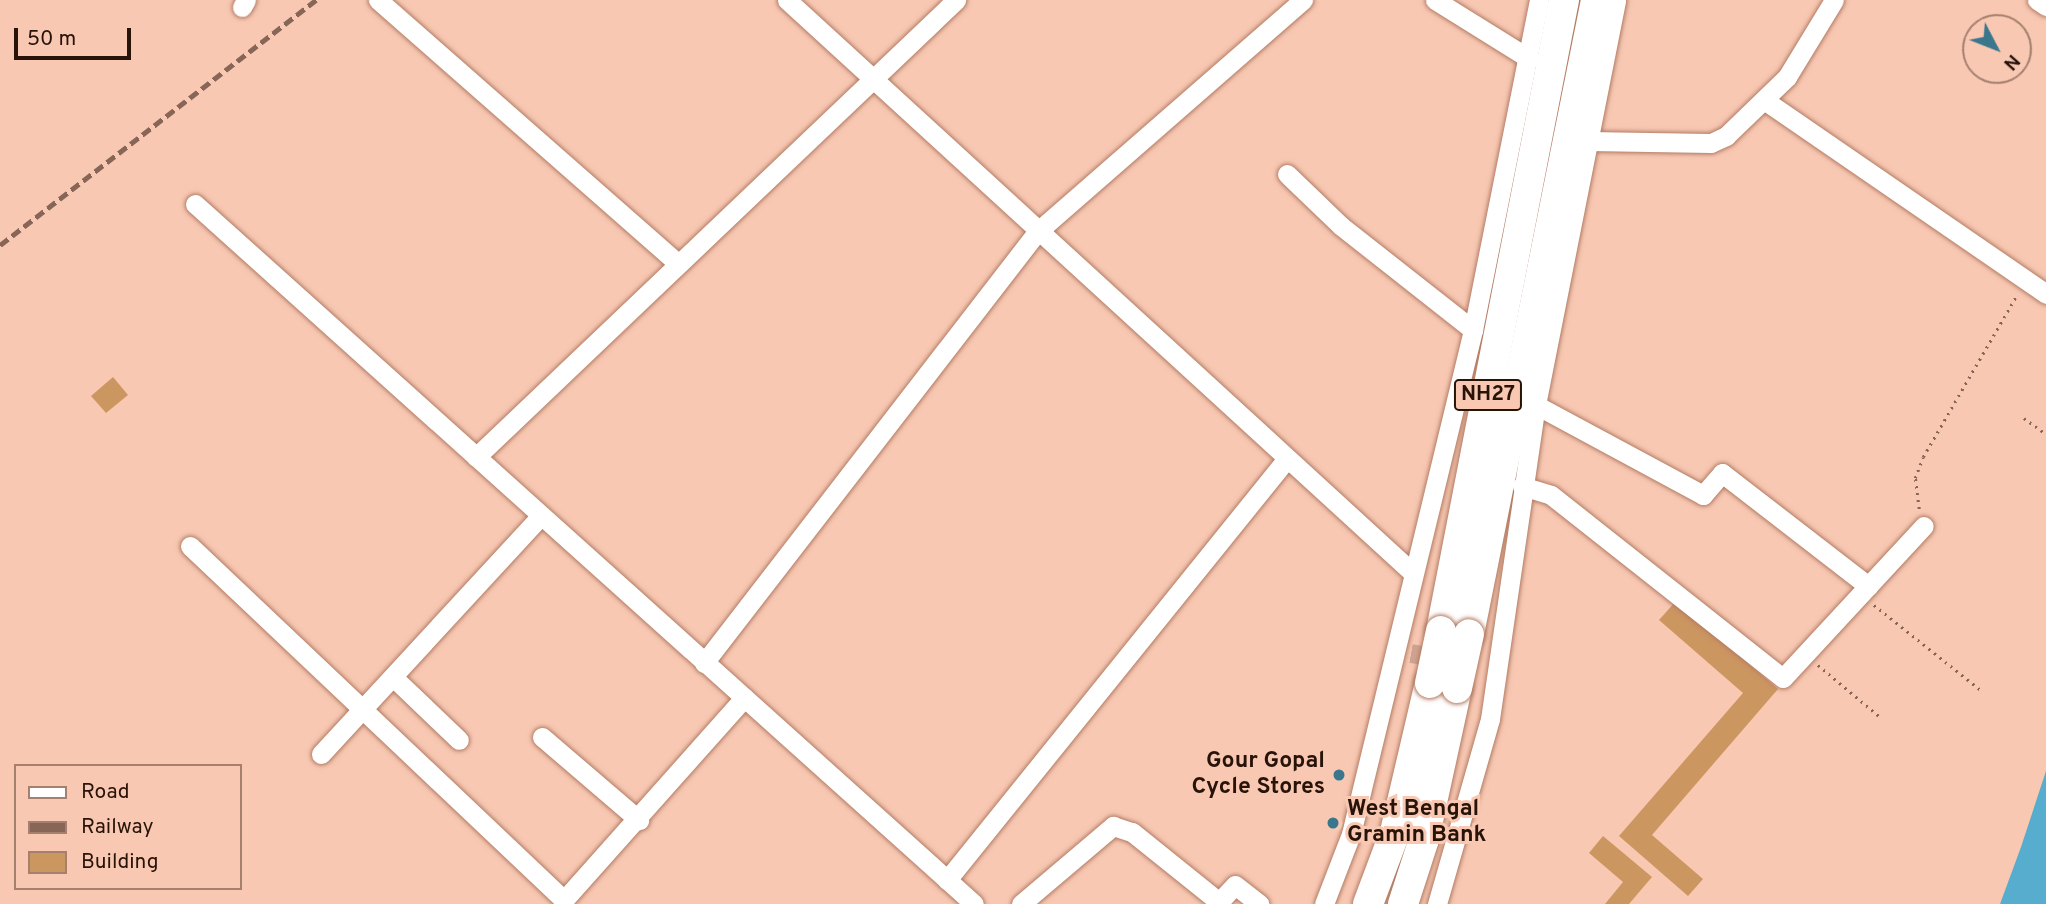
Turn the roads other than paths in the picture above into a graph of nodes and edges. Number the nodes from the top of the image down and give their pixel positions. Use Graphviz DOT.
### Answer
graph roads {
  1 [pos="378,0"];
  2 [pos="787,0"];
  3 [pos="956,0"];
  4 [pos="1303,0"];
  5 [pos="1435,0"];
  6 [pos="1539,0"];
  7 [pos="1564,0"];
  8 [pos="1596,0"];
  9 [pos="1616,0"];
  10 [pos="1834,0"];
  11 [pos="2037,0"];
  12 [pos="2046,6"];
  13 [pos="1528,58"];
  14 [pos="870,78"];
  15 [pos="1767,102"];
  16 [pos="1588,141"];
  17 [pos="1287,174"];
  18 [pos="195,204"];
  19 [pos="1037,232"];
  20 [pos="677,263"];
  21 [pos="2046,294"];
  22 [pos="1473,330"];
  23 [pos="1536,405"];
  24 [pos="476,457"];
  25 [pos="1285,461"];
  26 [pos="1522,486"];
  27 [pos="541,516"];
  28 [pos="1924,526"];
  29 [pos="190,546"];
  30 [pos="1413,573"];
  31 [pos="1864,590"];
  32 [pos="1455,632"];
  33 [pos="704,663"];
  34 [pos="1497,667"];
  35 [pos="393,677"];
  36 [pos="1452,678"];
  37 [pos="744,698"];
  38 [pos="363,709"];
  39 [pos="542,737"];
  40 [pos="459,740"];
  41 [pos="321,754"];
  42 [pos="639,820"];
  43 [pos="947,880"];
  44 [pos="974,904"];
  45 [pos="1021,904"];
  46 [pos="1259,904"];
  47 [pos="1324,904"];
  48 [pos="1368,904"];
  49 [pos="1403,904"];
  50 [pos="1437,904"];
  1 -- 20 [label="street"];
  2 -- 14 [label="street"];
  3 -- 14 [label="street"];
  4 -- 19 [label="street"];
  5 -- 13 [label="street"];
  6 -- 13 [label="street"];
  7 -- 32 [label="highway, NH27"];
  8 -- 32 [label="highway, NH27"];
  9 -- 16 [label="street"];
  10 -- 15 [label="street"];
  11 -- 12 [label="street"];
  13 -- 22 [label="street"];
  14 -- 19 [label="street"];
  14 -- 20 [label="street"];
  15 -- 16 [label="street"];
  15 -- 21 [label="street"];
  16 -- 23 [label="street"];
  17 -- 22 [label="street"];
  18 -- 24 [label="street"];
  19 -- 25 [label="street"];
  19 -- 33 [label="street"];
  20 -- 24 [label="street"];
  22 -- 30 [label="street"];
  23 -- 26 [label="street"];
  23 -- 31 [label="street"];
  24 -- 27 [label="street"];
  25 -- 30 [label="street"];
  25 -- 43 [label="street"];
  26 -- 31 [label="street"];
  26 -- 34 [label="street"];
  27 -- 33 [label="street"];
  27 -- 35 [label="street"];
  28 -- 31 [label="street"];
  29 -- 38 [label="street"];
  30 -- 47 [label="street"];
  32 -- 36 [label="highway, NH27, bridge"];
  33 -- 37 [label="street"];
  34 -- 36 [label="street"];
  34 -- 50 [label="street"];
  35 -- 38 [label="street"];
  35 -- 40 [label="street"];
  36 -- 48 [label="highway, NH27"];
  36 -- 49 [label="highway, NH27"];
  37 -- 42 [label="street"];
  37 -- 43 [label="street"];
  38 -- 41 [label="street"];
  38 -- 42 [label="street"];
  39 -- 42 [label="street"];
  43 -- 44 [label="street"];
  45 -- 46 [label="street"];
}
